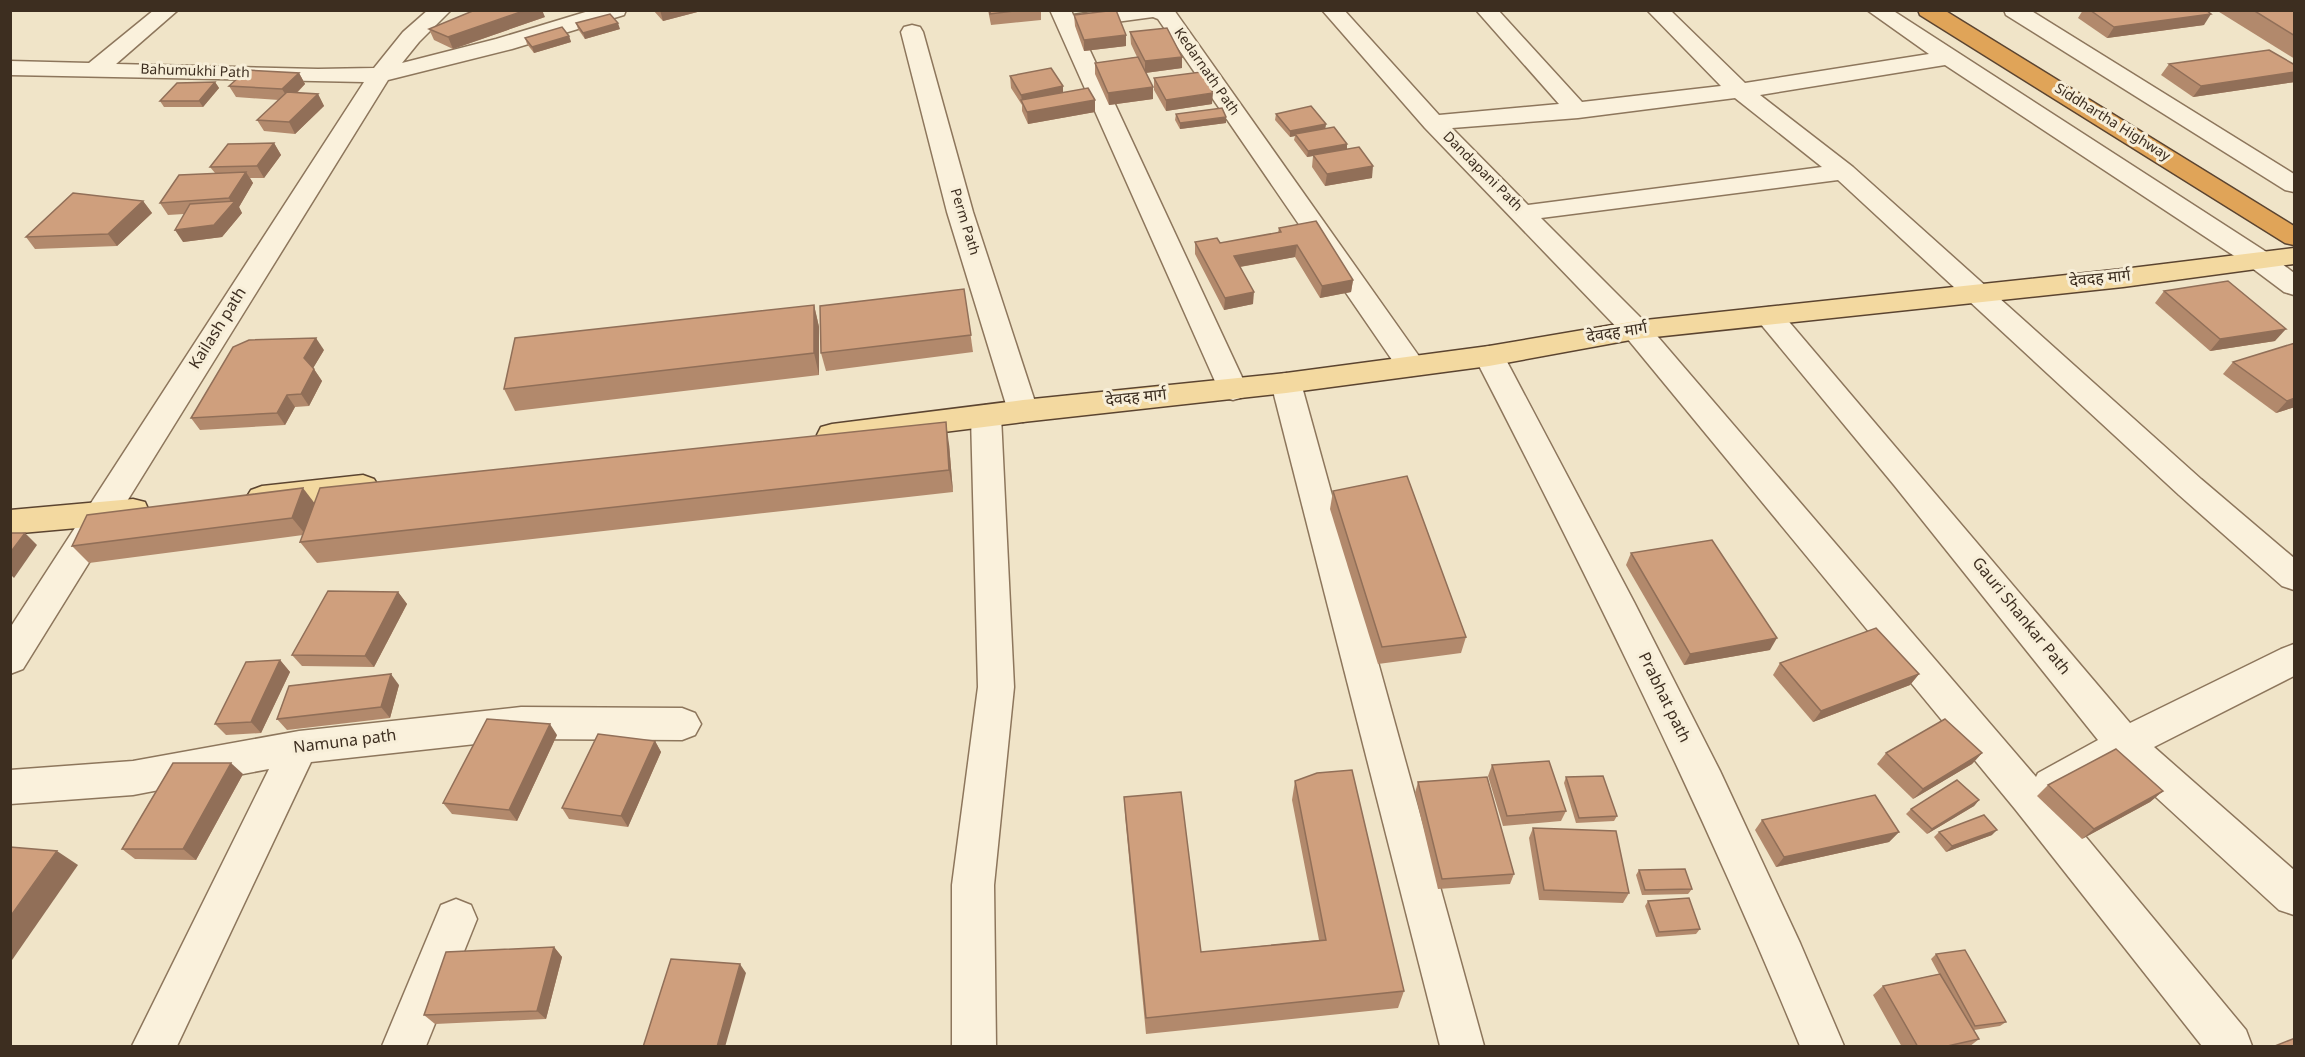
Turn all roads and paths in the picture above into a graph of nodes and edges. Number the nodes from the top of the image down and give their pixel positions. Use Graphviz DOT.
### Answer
graph roads {
  1 [pos="168,10"];
  2 [pos="441,10"];
  3 [pos="616,10"];
  4 [pos="1332,10"];
  5 [pos="1486,10"];
  6 [pos="1657,10"];
  7 [pos="1877,10"];
  8 [pos="1928,10"];
  9 [pos="1963,10"];
  10 [pos="2014,10"];
  11 [pos="1064,16"];
  12 [pos="912,32"];
  13 [pos="1950,57"];
  14 [pos="10,68"];
  15 [pos="96,69"];
  16 [pos="380,75"];
  17 [pos="1738,89"];
  18 [pos="1578,111"];
  19 [pos="1433,123"];
  20 [pos="1844,172"];
  21 [pos="2295,185"];
  22 [pos="1522,213"];
  23 [pos="2295,218"];
  24 [pos="2295,237"];
  25 [pos="2295,256"];
  26 [pos="2258,259"];
  27 [pos="2295,286"];
  28 [pos="1975,293"];
  29 [pos="1768,316"];
  30 [pos="1636,330"];
  31 [pos="1489,356"];
  32 [pos="1411,366"];
  33 [pos="1286,383"];
  34 [pos="1233,390"];
  35 [pos="1023,411"];
  36 [pos="986,416"];
  37 [pos="802,438"];
  38 [pos="394,484"];
  39 [pos="230,501"];
  40 [pos="160,508"];
  41 [pos="101,514"];
  42 [pos="10,522"];
  43 [pos="2295,576"];
  44 [pos="10,659"];
  45 [pos="2295,659"];
  46 [pos="682,724"];
  47 [pos="2124,744"];
  48 [pos="298,747"];
  49 [pos="10,787"];
  50 [pos="2029,797"];
  51 [pos="2295,896"];
  52 [pos="456,919"];
  53 [pos="154,1047"];
  54 [pos="404,1047"];
  55 [pos="974,1047"];
  56 [pos="1462,1047"];
  57 [pos="1822,1047"];
  58 [pos="2230,1047"];
  1 -- 15 [label="street"];
  2 -- 16 [label="street, Kailash path"];
  3 -- 16 [label="street, Bahumukhi Path"];
  4 -- 19 [label="street, Dandapani Path"];
  5 -- 18 [label="street"];
  6 -- 17 [label="street"];
  7 -- 13 [label="street"];
  8 -- 24 [label="highway, Siddhartha Highway"];
  9 -- 23 [label="highway, Siddhartha Highway"];
  10 -- 21 [label="street"];
  11 -- 32 [label="street, Kedarnath Path"];
  11 -- 34 [label="street, Kedarnath Path"];
  12 -- 35 [label="street, Perm Path"];
  13 -- 17 [label="street"];
  13 -- 26 [label="street"];
  14 -- 15 [label="street, Bahumukhi Path"];
  15 -- 16 [label="street, Bahumukhi Path"];
  16 -- 41 [label="street, Kailash path"];
  17 -- 18 [label="street"];
  17 -- 20 [label="street"];
  18 -- 19 [label="street"];
  19 -- 22 [label="street, Dandapani Path"];
  20 -- 22 [label="street"];
  20 -- 28 [label="street"];
  22 -- 30 [label="street, Dandapani Path"];
  25 -- 26 [label="main road, देवदह मार्ग"];
  26 -- 27 [label="street"];
  26 -- 28 [label="main road, देवदह मार्ग"];
  28 -- 29 [label="main road, देवदह मार्ग"];
  28 -- 43 [label="street"];
  29 -- 30 [label="main road, देवदह मार्ग"];
  29 -- 47 [label="street, Gauri Shankar Path"];
  30 -- 31 [label="main road, देवदह मार्ग"];
  30 -- 50 [label="street, Dandapani Path"];
  31 -- 32 [label="main road, देवदह मार्ग"];
  31 -- 57 [label="street, Prabhat path"];
  32 -- 33 [label="main road, देवदह मार्ग"];
  33 -- 34 [label="main road, देवदह मार्ग"];
  33 -- 56 [label="street"];
  34 -- 35 [label="main road, देवदह मार्ग"];
  35 -- 36 [label="main road, देवदह मार्ग"];
  36 -- 37 [label="main road, देवदह मार्ग"];
  36 -- 55 [label="street"];
  38 -- 39 [label="main road"];
  40 -- 41 [label="main road"];
  41 -- 42 [label="main road"];
  41 -- 44 [label="street, Kailash path"];
  45 -- 47 [label="street"];
  46 -- 48 [label="street, Namuna path"];
  47 -- 50 [label="street"];
  47 -- 51 [label="street, Gauri Shankar Path"];
  48 -- 49 [label="street, Namuna path"];
  48 -- 53 [label="street"];
  50 -- 58 [label="street, Dandapani Path"];
  52 -- 54 [label="street"];
}
